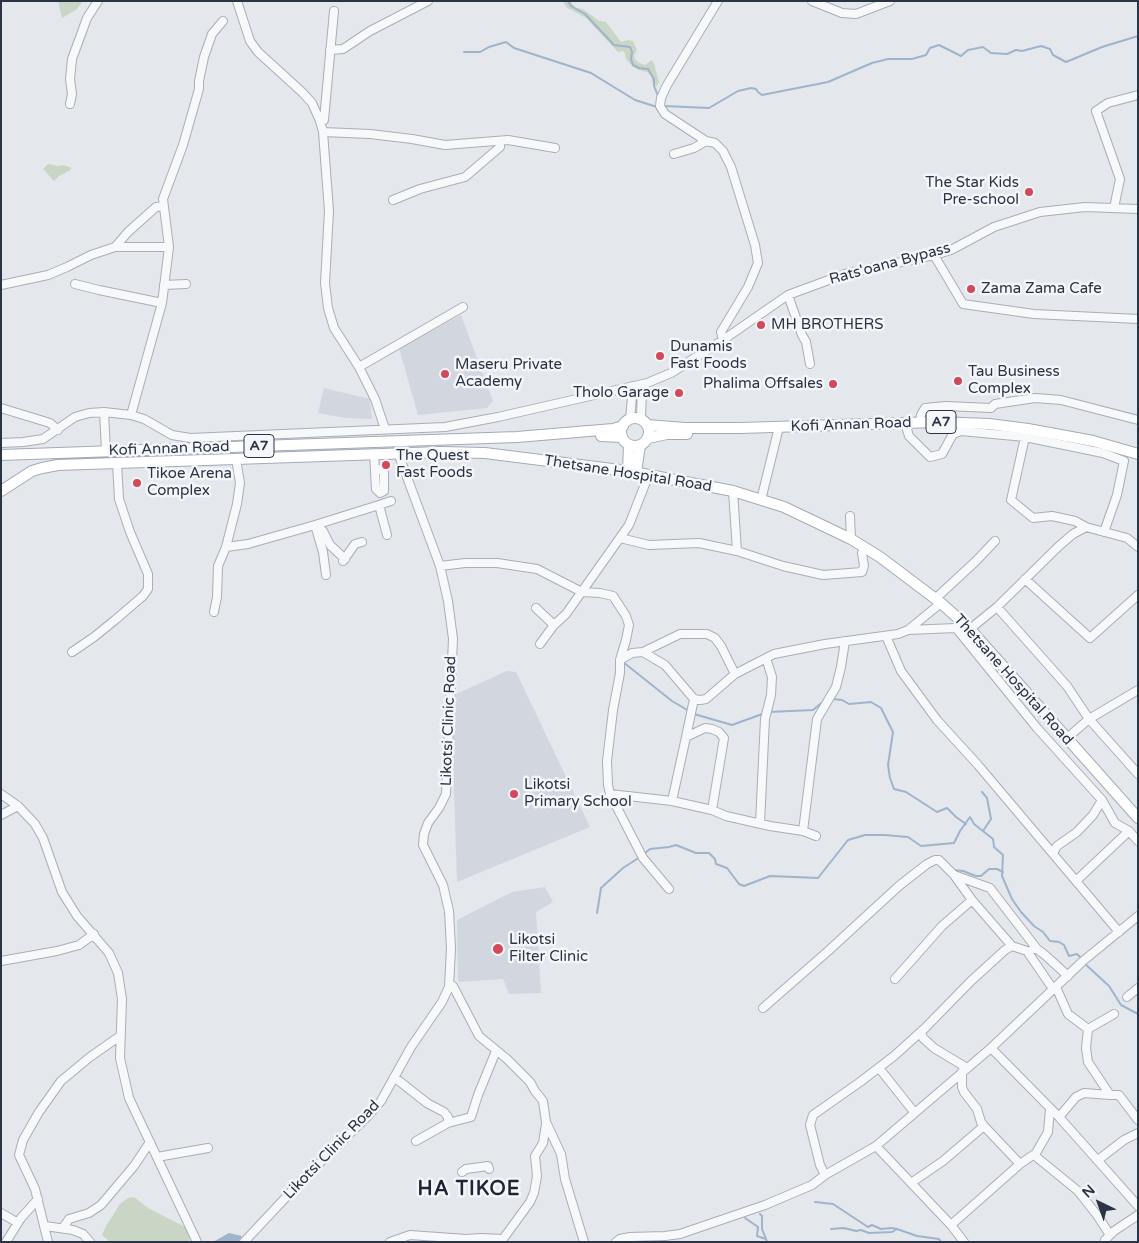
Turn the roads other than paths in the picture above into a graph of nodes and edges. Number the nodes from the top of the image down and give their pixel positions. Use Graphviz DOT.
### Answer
graph roads {
  1 [pos="98,1"];
  2 [pos="237,1"];
  3 [pos="428,1"];
  4 [pos="718,1"];
  5 [pos="812,1"];
  6 [pos="890,1"];
  7 [pos="334,11"];
  8 [pos="223,21"];
  9 [pos="330,50"];
  10 [pos="1138,95"];
  11 [pos="70,104"];
  12 [pos="320,121"];
  13 [pos="322,132"];
  14 [pos="500,140"];
  15 [pos="706,141"];
  16 [pos="555,148"];
  17 [pos="674,154"];
  18 [pos="393,200"];
  19 [pos="163,206"];
  20 [pos="1114,208"];
  21 [pos="1138,209"];
  22 [pos="115,247"];
  23 [pos="169,247"];
  24 [pos="934,255"];
  25 [pos="75,284"];
  26 [pos="186,284"];
  27 [pos="1,285"];
  28 [pos="164,285"];
  29 [pos="788,295"];
  30 [pos="162,303"];
  31 [pos="463,306"];
  32 [pos="1138,319"];
  33 [pos="723,340"];
  34 [pos="810,364"];
  35 [pos="359,367"];
  36 [pos="642,385"];
  37 [pos="633,386"];
  38 [pos="1,408"];
  39 [pos="104,412"];
  40 [pos="131,415"];
  41 [pos="1138,420"];
  42 [pos="644,422"];
  43 [pos="920,422"];
  44 [pos="905,423"];
  45 [pos="779,427"];
  46 [pos="740,428"];
  47 [pos="385,429"];
  48 [pos="58,430"];
  49 [pos="632,435"];
  50 [pos="1025,437"];
  51 [pos="1,443"];
  52 [pos="106,451"];
  53 [pos="398,453"];
  54 [pos="374,454"];
  55 [pos="1138,454"];
  56 [pos="1,456"];
  57 [pos="236,459"];
  58 [pos="117,463"];
  59 [pos="376,468"];
  60 [pos="632,472"];
  61 [pos="649,474"];
  62 [pos="1,491"];
  63 [pos="733,491"];
  64 [pos="761,500"];
  65 [pos="390,501"];
  66 [pos="379,505"];
  67 [pos="850,516"];
  68 [pos="314,525"];
  69 [pos="1086,527"];
  70 [pos="1104,532"];
  71 [pos="387,535"];
  72 [pos="620,538"];
  73 [pos="851,539"];
  74 [pos="996,541"];
  75 [pos="362,542"];
  76 [pos="226,547"];
  77 [pos="1138,547"];
  78 [pos="864,548"];
  79 [pos="737,551"];
  80 [pos="440,566"];
  81 [pos="326,575"];
  82 [pos="1025,579"];
  83 [pos="582,592"];
  84 [pos="1138,595"];
  85 [pos="938,601"];
  86 [pos="997,607"];
  87 [pos="536,608"];
  88 [pos="214,612"];
  89 [pos="554,625"];
  90 [pos="970,629"];
  91 [pos="908,630"];
  92 [pos="886,636"];
  93 [pos="845,641"];
  94 [pos="540,644"];
  95 [pos="72,652"];
  96 [pos="643,652"];
  97 [pos="766,658"];
  98 [pos="620,660"];
  99 [pos="735,674"];
  100 [pos="1138,690"];
  101 [pos="694,699"];
  102 [pos="1089,719"];
  103 [pos="686,737"];
  104 [pos="1067,738"];
  105 [pos="1138,774"];
  106 [pos="1,794"];
  107 [pos="610,794"];
  108 [pos="1102,800"];
  109 [pos="672,801"];
  110 [pos="18,806"];
  111 [pos="712,810"];
  112 [pos="1,815"];
  113 [pos="1138,818"];
  114 [pos="760,823"];
  115 [pos="804,831"];
  116 [pos="1129,832"];
  117 [pos="816,836"];
  118 [pos="1138,841"];
  119 [pos="1054,853"];
  120 [pos="954,875"];
  121 [pos="1077,880"];
  122 [pos="669,890"];
  123 [pos="972,900"];
  124 [pos="1138,916"];
  125 [pos="1120,932"];
  126 [pos="94,934"];
  127 [pos="1012,946"];
  128 [pos="1037,949"];
  129 [pos="1027,950"];
  130 [pos="1,961"];
  131 [pos="1068,976"];
  132 [pos="894,979"];
  133 [pos="450,986"];
  134 [pos="1055,988"];
  135 [pos="1138,988"];
  136 [pos="1127,998"];
  137 [pos="762,1008"];
  138 [pos="1114,1014"];
  139 [pos="1088,1029"];
  140 [pos="920,1032"];
  141 [pos="120,1036"];
  142 [pos="991,1048"];
  143 [pos="496,1051"];
  144 [pos="879,1068"];
  145 [pos="964,1070"];
  146 [pos="394,1077"];
  147 [pos="1110,1095"];
  148 [pos="1050,1108"];
  149 [pos="914,1112"];
  150 [pos="1059,1117"];
  151 [pos="1138,1120"];
  152 [pos="546,1122"];
  153 [pos="448,1123"];
  154 [pos="984,1126"];
  155 [pos="1138,1133"];
  156 [pos="416,1141"];
  157 [pos="150,1142"];
  158 [pos="876,1146"];
  159 [pos="208,1148"];
  160 [pos="1034,1155"];
  161 [pos="157,1157"];
  162 [pos="1098,1160"];
  163 [pos="1020,1164"];
  164 [pos="488,1169"];
  165 [pos="462,1172"];
  166 [pos="825,1176"];
  167 [pos="911,1183"];
  168 [pos="38,1199"];
  169 [pos="1136,1202"];
  170 [pos="1,1213"];
  171 [pos="1138,1215"];
  172 [pos="18,1223"];
  173 [pos="951,1225"];
  174 [pos="45,1226"];
  175 [pos="64,1228"];
  176 [pos="681,1238"];
  177 [pos="6,1242"];
  178 [pos="48,1242"];
  179 [pos="90,1242"];
  180 [pos="197,1242"];
  181 [pos="244,1242"];
  182 [pos="390,1242"];
  183 [pos="584,1242"];
  184 [pos="616,1242"];
  185 [pos="964,1242"];
  1 -- 11 [label="street"];
  2 -- 12 [label="street"];
  3 -- 9 [label="street"];
  4 -- 15 [label="street"];
  5 -- 6 [label="street"];
  7 -- 9 [label="street"];
  8 -- 19 [label="street"];
  9 -- 12 [label="street"];
  10 -- 20 [label="street"];
  12 -- 13 [label="street"];
  13 -- 14 [label="street"];
  13 -- 35 [label="street"];
  14 -- 16 [label="street"];
  14 -- 18 [label="street"];
  15 -- 17 [label="street"];
  15 -- 33 [label="street"];
  19 -- 22 [label="street"];
  19 -- 23 [label="street"];
  20 -- 21 [label="street, Rats'oana Bypass"];
  20 -- 24 [label="street, Rats'oana Bypass"];
  22 -- 23 [label="street"];
  22 -- 27 [label="street"];
  23 -- 28 [label="street"];
  24 -- 29 [label="street, Rats'oana Bypass"];
  24 -- 32 [label="street"];
  25 -- 30 [label="street"];
  26 -- 28 [label="street"];
  28 -- 30 [label="street"];
  29 -- 33 [label="street, Rats'oana Bypass"];
  29 -- 34 [label="street"];
  30 -- 40 [label="street"];
  31 -- 35 [label="street"];
  33 -- 36 [label="street, Rats'oana Bypass"];
  35 -- 47 [label="street"];
  36 -- 37 [label="street, Rats'oana Bypass"];
  36 -- 42 [label="street"];
  37 -- 47 [label="street, Rats'oana Bypass"];
  37 -- 49 [label="street"];
  38 -- 48 [label="street"];
  39 -- 40 [label="street, Rats'oana Bypass"];
  39 -- 48 [label="street, Rats'oana Bypass"];
  39 -- 52 [label="street"];
  40 -- 47 [label="street, Rats'oana Bypass"];
  41 -- 43 [label="street"];
  42 -- 46 [label="main road, Kofi Annan Road / A7"];
  42 -- 49 [label="main road, A7"];
  42 -- 49 [label="main road"];
  43 -- 44 [label="main road, Kofi Annan Road / A7"];
  43 -- 55 [label="main road, Kofi Annan Road / A7"];
  44 -- 45 [label="main road, Kofi Annan Road / A7"];
  44 -- 50 [label="street"];
  45 -- 46 [label="main road, Kofi Annan Road / A7"];
  45 -- 64 [label="street"];
  46 -- 49 [label="main road, Kofi Annan Road / A7"];
  48 -- 51 [label="street, Rats'oana Bypass"];
  49 -- 52 [label="main road, Kofi Annan Road / A7"];
  49 -- 60 [label="main road"];
  50 -- 69 [label="street"];
  50 -- 70 [label="street"];
  52 -- 56 [label="main road, Kofi Annan Road / A7"];
  53 -- 54 [label="main road, Thetsane Hospital Road"];
  53 -- 60 [label="main road, Thetsane Hospital Road"];
  53 -- 80 [label="street, Likotsi Clinic Road"];
  54 -- 57 [label="main road, Thetsane Hospital Road"];
  54 -- 59 [label="street"];
  57 -- 58 [label="main road, Thetsane Hospital Road"];
  57 -- 76 [label="street"];
  58 -- 62 [label="main road, Thetsane Hospital Road"];
  58 -- 95 [label="street"];
  60 -- 61 [label="main road, Thetsane Hospital Road"];
  61 -- 63 [label="main road, Thetsane Hospital Road"];
  61 -- 72 [label="street"];
  63 -- 64 [label="main road, Thetsane Hospital Road"];
  63 -- 79 [label="street"];
  64 -- 73 [label="main road, Thetsane Hospital Road"];
  65 -- 66 [label="street"];
  66 -- 68 [label="street"];
  66 -- 71 [label="street"];
  67 -- 73 [label="street"];
  68 -- 75 [label="street"];
  68 -- 76 [label="street"];
  68 -- 81 [label="street"];
  69 -- 70 [label="street"];
  69 -- 82 [label="street"];
  70 -- 77 [label="street"];
  72 -- 79 [label="street"];
  72 -- 83 [label="street"];
  73 -- 78 [label="main road, Thetsane Hospital Road"];
  74 -- 85 [label="street"];
  76 -- 88 [label="street"];
  78 -- 79 [label="street"];
  78 -- 85 [label="main road, Thetsane Hospital Road"];
  80 -- 83 [label="street"];
  80 -- 133 [label="street, Likotsi Clinic Road"];
  82 -- 84 [label="street"];
  82 -- 86 [label="street"];
  83 -- 89 [label="street"];
  83 -- 98 [label="street"];
  85 -- 90 [label="main road, Thetsane Hospital Road"];
  85 -- 91 [label="street"];
  86 -- 90 [label="street"];
  86 -- 102 [label="street"];
  87 -- 89 [label="street"];
  89 -- 94 [label="street"];
  90 -- 104 [label="main road, Thetsane Hospital Road"];
  91 -- 92 [label="street"];
  91 -- 108 [label="street"];
  92 -- 93 [label="street"];
  92 -- 119 [label="street"];
  93 -- 97 [label="street"];
  93 -- 115 [label="street"];
  96 -- 98 [label="street"];
  96 -- 99 [label="street"];
  96 -- 101 [label="street"];
  97 -- 99 [label="street"];
  97 -- 114 [label="street"];
  98 -- 107 [label="street"];
  99 -- 101 [label="street"];
  100 -- 102 [label="street"];
  101 -- 103 [label="street"];
  102 -- 104 [label="street"];
  102 -- 105 [label="street"];
  103 -- 109 [label="street"];
  103 -- 111 [label="street"];
  104 -- 113 [label="main road, Thetsane Hospital Road"];
  106 -- 110 [label="street"];
  107 -- 109 [label="street"];
  107 -- 122 [label="street"];
  108 -- 116 [label="street"];
  108 -- 119 [label="street"];
  109 -- 111 [label="street"];
  110 -- 112 [label="street"];
  110 -- 126 [label="street"];
  111 -- 114 [label="street"];
  114 -- 115 [label="street"];
  115 -- 117 [label="street"];
  116 -- 118 [label="street"];
  116 -- 121 [label="street"];
  119 -- 121 [label="street"];
  120 -- 123 [label="street"];
  120 -- 128 [label="street"];
  120 -- 137 [label="street"];
  121 -- 125 [label="street"];
  123 -- 127 [label="street"];
  123 -- 132 [label="street"];
  124 -- 125 [label="street"];
  125 -- 131 [label="street"];
  126 -- 130 [label="street"];
  126 -- 141 [label="street"];
  127 -- 129 [label="street"];
  127 -- 140 [label="street"];
  128 -- 129 [label="street"];
  128 -- 131 [label="street"];
  129 -- 134 [label="street"];
  131 -- 134 [label="street"];
  133 -- 143 [label="street"];
  133 -- 146 [label="street, Likotsi Clinic Road"];
  134 -- 139 [label="street"];
  134 -- 142 [label="street"];
  135 -- 136 [label="street"];
  138 -- 139 [label="street"];
  139 -- 147 [label="street"];
  140 -- 144 [label="street"];
  140 -- 145 [label="street"];
  141 -- 157 [label="street"];
  141 -- 168 [label="street"];
  142 -- 145 [label="street"];
  142 -- 148 [label="street"];
  143 -- 152 [label="street"];
  143 -- 153 [label="street"];
  144 -- 149 [label="street"];
  144 -- 166 [label="street"];
  145 -- 149 [label="street"];
  145 -- 154 [label="street"];
  146 -- 153 [label="street"];
  146 -- 181 [label="street, Likotsi Clinic Road"];
  147 -- 150 [label="street"];
  147 -- 151 [label="street"];
  148 -- 150 [label="street"];
  148 -- 160 [label="street"];
  149 -- 158 [label="street"];
  150 -- 162 [label="street"];
  152 -- 182 [label="street"];
  152 -- 183 [label="street"];
  153 -- 156 [label="street"];
  154 -- 163 [label="street"];
  154 -- 167 [label="street"];
  155 -- 162 [label="street"];
  157 -- 161 [label="street"];
  157 -- 175 [label="street"];
  158 -- 166 [label="street"];
  158 -- 167 [label="street"];
  159 -- 161 [label="street"];
  160 -- 163 [label="street"];
  160 -- 171 [label="street"];
  161 -- 180 [label="street"];
  162 -- 169 [label="street"];
  163 -- 173 [label="street"];
  164 -- 165 [label="street"];
  166 -- 176 [label="street"];
  167 -- 173 [label="street"];
  168 -- 172 [label="street"];
  168 -- 174 [label="street"];
  170 -- 172 [label="street"];
  172 -- 177 [label="street"];
  173 -- 185 [label="street"];
  174 -- 175 [label="street"];
  174 -- 178 [label="street"];
  175 -- 179 [label="street"];
  176 -- 184 [label="street"];
}
